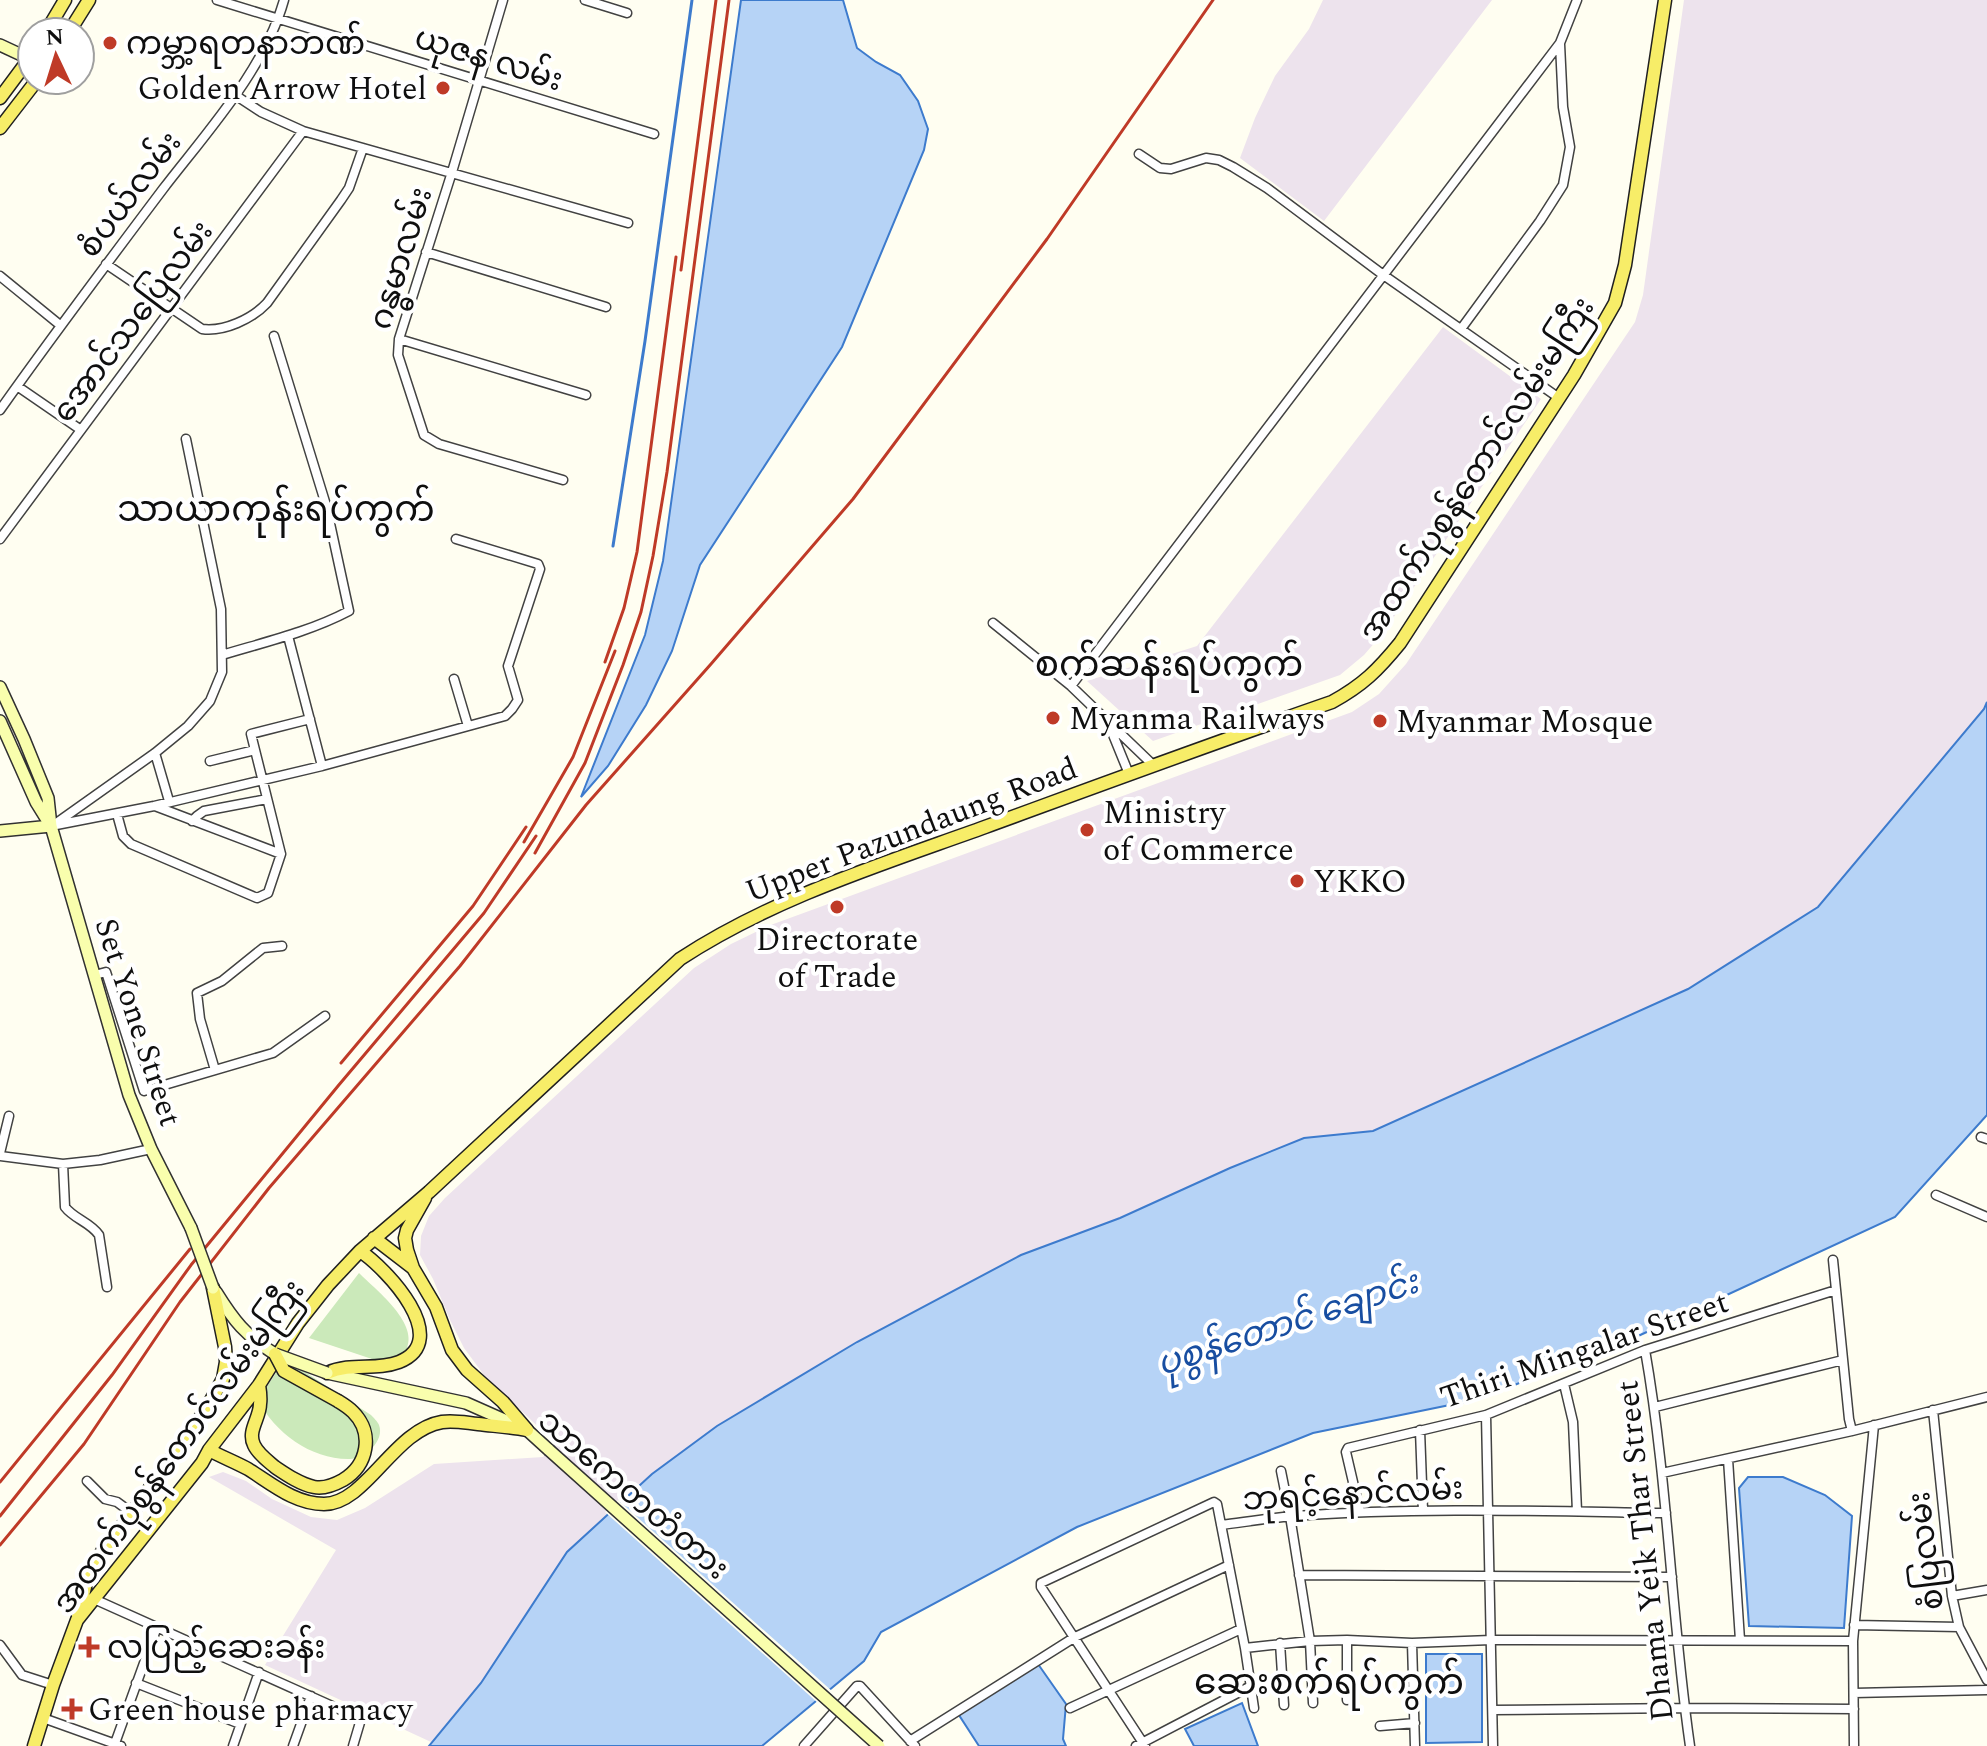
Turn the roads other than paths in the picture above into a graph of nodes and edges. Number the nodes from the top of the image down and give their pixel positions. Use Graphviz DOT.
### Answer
graph roads {
  1 [pos="217,0"];
  2 [pos="284,0"];
  3 [pos="503,0"];
  4 [pos="585,0"];
  5 [pos="1577,0"];
  6 [pos="1664,2"];
  7 [pos="627,13"];
  8 [pos="279,19"];
  9 [pos="1560,43"];
  10 [pos="16,77"];
  11 [pos="478,80"];
  12 [pos="235,95"];
  13 [pos="25,96"];
  14 [pos="0,98"];
  15 [pos="0,128"];
  16 [pos="303,131"];
  17 [pos="654,134"];
  18 [pos="363,148"];
  19 [pos="1139,154"];
  20 [pos="452,172"];
  21 [pos="628,223"];
  22 [pos="426,252"];
  23 [pos="106,264"];
  24 [pos="1382,274"];
  25 [pos="1,280"];
  26 [pos="606,307"];
  27 [pos="171,309"];
  28 [pos="60,325"];
  29 [pos="1461,329"];
  30 [pos="274,336"];
  31 [pos="399,339"];
  32 [pos="17,386"];
  33 [pos="586,395"];
  34 [pos="1559,398"];
  35 [pos="0,410"];
  36 [pos="81,430"];
  37 [pos="186,439"];
  38 [pos="563,480"];
  39 [pos="0,539"];
  40 [pos="456,539"];
  41 [pos="993,623"];
  42 [pos="288,636"];
  43 [pos="222,655"];
  44 [pos="454,679"];
  45 [pos="1071,686"];
  46 [pos="0,687"];
  47 [pos="1332,702"];
  48 [pos="310,719"];
  49 [pos="1107,720"];
  50 [pos="0,721"];
  51 [pos="468,726"];
  52 [pos="255,750"];
  53 [pos="155,753"];
  54 [pos="210,761"];
  55 [pos="1153,765"];
  56 [pos="322,766"];
  57 [pos="1129,774"];
  58 [pos="263,780"];
  59 [pos="267,799"];
  60 [pos="169,801"];
  61 [pos="154,806"];
  62 [pos="117,814"];
  63 [pos="192,821"];
  64 [pos="51,826"];
  65 [pos="0,831"];
  66 [pos="281,854"];
  67 [pos="282,946"];
  68 [pos="95,975"];
  69 [pos="325,1016"];
  70 [pos="215,1070"];
  71 [pos="9,1116"];
  72 [pos="151,1149"];
  73 [pos="0,1155"];
  74 [pos="63,1164"];
  75 [pos="429,1192"];
  76 [pos="1936,1195"];
  77 [pos="1987,1217"];
  78 [pos="191,1228"];
  79 [pos="374,1238"];
  80 [pos="360,1251"];
  81 [pos="1833,1260"];
  82 [pos="413,1268"];
  83 [pos="107,1287"];
  84 [pos="213,1288"];
  85 [pos="1836,1290"];
  86 [pos="1645,1350"];
  87 [pos="275,1354"];
  88 [pos="1843,1360"];
  89 [pos="327,1373"];
  90 [pos="1564,1384"];
  91 [pos="259,1385"];
  92 [pos="1987,1397"];
  93 [pos="1655,1407"];
  94 [pos="1933,1410"];
  95 [pos="1486,1415"];
  96 [pos="1874,1425"];
  97 [pos="527,1430"];
  98 [pos="1420,1430"];
  99 [pos="1852,1431"];
  100 [pos="209,1450"];
  101 [pos="1728,1459"];
  102 [pos="1281,1471"];
  103 [pos="1662,1473"];
  104 [pos="87,1481"];
  105 [pos="1488,1510"];
  106 [pos="1423,1511"];
  107 [pos="1577,1511"];
  108 [pos="1360,1512"];
  109 [pos="132,1513"];
  110 [pos="1666,1513"];
  111 [pos="1290,1516"];
  112 [pos="1221,1525"];
  113 [pos="1229,1565"];
  114 [pos="1299,1575"];
  115 [pos="1490,1576"];
  116 [pos="1672,1577"];
  117 [pos="1987,1590"];
  118 [pos="1952,1596"];
  119 [pos="94,1599"];
  120 [pos="77,1620"];
  121 [pos="1854,1625"];
  122 [pos="157,1627"];
  123 [pos="1959,1627"];
  124 [pos="1241,1629"];
  125 [pos="1075,1637"];
  126 [pos="1347,1640"];
  127 [pos="1491,1640"];
  128 [pos="1677,1640"];
  129 [pos="1740,1640"];
  130 [pos="1310,1641"];
  131 [pos="1853,1641"];
  132 [pos="1280,1643"];
  133 [pos="1412,1643"];
  134 [pos="1,1648"];
  135 [pos="1245,1648"];
  136 [pos="259,1672"];
  137 [pos="1987,1680"];
  138 [pos="136,1683"];
  139 [pos="53,1685"];
  140 [pos="1251,1686"];
  141 [pos="1108,1689"];
  142 [pos="1987,1690"];
  143 [pos="1854,1693"];
  144 [pos="311,1696"];
  145 [pos="1347,1700"];
  146 [pos="1313,1703"];
  147 [pos="1284,1705"];
  148 [pos="1070,1708"];
  149 [pos="1254,1708"];
  150 [pos="1684,1708"];
  151 [pos="1854,1709"];
  152 [pos="1493,1710"];
  153 [pos="43,1718"];
  154 [pos="1415,1723"];
  155 [pos="240,1724"];
  156 [pos="1380,1726"];
  157 [pos="912,1744"];
  158 [pos="116,1745"];
  159 [pos="1141,1745"];
  160 [pos="34,1746"];
  161 [pos="233,1746"];
  162 [pos="293,1746"];
  163 [pos="353,1746"];
  164 [pos="804,1746"];
  165 [pos="879,1746"];
  166 [pos="1415,1746"];
  167 [pos="1493,1746"];
  168 [pos="1690,1746"];
  169 [pos="1854,1746"];
  1 -- 8 [label="street, ယုဇန လမ်း"];
  2 -- 8 [label="street, စံပယ်လမ်း"];
  3 -- 11 [label="street, ဂန္ဓမာလမ်း"];
  4 -- 7 [label="street"];
  5 -- 9 [label="street"];
  6 -- 34 [label="main road, အထက်ပုစွန်တောင်လမ်းမကြီး"];
  8 -- 11 [label="street, ယုဇန လမ်း"];
  8 -- 12 [label="street, စံပယ်လမ်း"];
  9 -- 24 [label="street"];
  9 -- 29 [label="street"];
  10 -- 14 [label="main road"];
  11 -- 17 [label="street, ယုဇန လမ်း"];
  11 -- 20 [label="street, ဂန္ဓမာလမ်း"];
  12 -- 16 [label="street"];
  12 -- 23 [label="street, စံပယ်လမ်း"];
  13 -- 15 [label="main road"];
  16 -- 18 [label="street"];
  16 -- 27 [label="street, အောင်သပြေလမ်း"];
  18 -- 20 [label="street"];
  18 -- 27 [label="street"];
  19 -- 24 [label="street"];
  20 -- 21 [label="street"];
  20 -- 22 [label="street, ဂန္ဓမာလမ်း"];
  22 -- 26 [label="street"];
  22 -- 31 [label="street, ဂန္ဓမာလမ်း"];
  23 -- 27 [label="street"];
  23 -- 28 [label="street, စံပယ်လမ်း"];
  24 -- 29 [label="street"];
  24 -- 45 [label="street"];
  25 -- 28 [label="street"];
  27 -- 36 [label="street, အောင်သပြေလမ်း"];
  28 -- 32 [label="street, စံပယ်လမ်း"];
  29 -- 34 [label="street"];
  30 -- 42 [label="street"];
  31 -- 33 [label="street"];
  31 -- 38 [label="street, ဂန္ဓမာလမ်း"];
  32 -- 35 [label="street, စံပယ်လမ်း"];
  32 -- 36 [label="street"];
  34 -- 47 [label="main road, အထက်ပုစွန်တောင်လမ်းမကြီး"];
  36 -- 39 [label="street, အောင်သပြေလမ်း"];
  37 -- 43 [label="street"];
  40 -- 51 [label="street"];
  41 -- 45 [label="street"];
  42 -- 43 [label="street"];
  42 -- 48 [label="street"];
  43 -- 53 [label="street"];
  44 -- 51 [label="street"];
  45 -- 49 [label="street"];
  46 -- 64 [label="main road"];
  47 -- 55 [label="main road, Upper Pazundaung Road"];
  48 -- 52 [label="street"];
  48 -- 56 [label="street"];
  49 -- 55 [label="street"];
  49 -- 57 [label="street"];
  50 -- 64 [label="main road"];
  51 -- 56 [label="street"];
  52 -- 54 [label="street"];
  52 -- 58 [label="street"];
  53 -- 60 [label="street"];
  53 -- 64 [label="street"];
  55 -- 57 [label="main road, Upper Pazundaung Road"];
  56 -- 58 [label="street"];
  57 -- 75 [label="main road, Upper Pazundaung Road"];
  58 -- 59 [label="street"];
  58 -- 60 [label="street"];
  59 -- 63 [label="street"];
  59 -- 66 [label="street"];
  60 -- 61 [label="street"];
  61 -- 62 [label="street"];
  61 -- 63 [label="street"];
  62 -- 64 [label="street"];
  62 -- 66 [label="street"];
  63 -- 66 [label="street"];
  64 -- 65 [label="main road"];
  64 -- 68 [label="main road, Set Yone Street"];
  67 -- 70 [label="street"];
  68 -- 70 [label="street"];
  68 -- 72 [label="main road, Set Yone Street"];
  69 -- 70 [label="street"];
  71 -- 73 [label="street"];
  72 -- 74 [label="street"];
  72 -- 78 [label="main road, Set Yone Street"];
  73 -- 74 [label="street"];
  74 -- 83 [label="street"];
  75 -- 79 [label="main road, Upper Pazundaung Road"];
  75 -- 82 [label="main road"];
  76 -- 77 [label="street"];
  78 -- 84 [label="main road, သာကေတတံတား, bridge"];
  79 -- 80 [label="main road, အထက်ပုစွန်တောင်လမ်းမကြီး"];
  79 -- 82 [label="main road"];
  80 -- 89 [label="main road"];
  80 -- 91 [label="main road, အထက်ပုစွန်တောင်လမ်းမကြီး"];
  81 -- 85 [label="street"];
  82 -- 97 [label="main road"];
  84 -- 87 [label="main road, သာကေတတံတား"];
  84 -- 109 [label="main road"];
  85 -- 86 [label="street, Thiri Mingalar Street"];
  85 -- 88 [label="street"];
  86 -- 90 [label="street, Thiri Mingalar Street"];
  86 -- 93 [label="street, Dhama Yeik Thar Street"];
  87 -- 89 [label="main road, သာကေတတံတား, bridge"];
  87 -- 91 [label="main road, bridge"];
  88 -- 93 [label="street"];
  88 -- 99 [label="street"];
  89 -- 97 [label="main road, သာကေတတံတား"];
  90 -- 95 [label="street, Thiri Mingalar Street"];
  90 -- 107 [label="street"];
  91 -- 100 [label="main road, အထက်ပုစွန်တောင်လမ်းမကြီး"];
  92 -- 94 [label="street"];
  93 -- 103 [label="street, Dhama Yeik Thar Street"];
  94 -- 96 [label="street"];
  94 -- 118 [label="street, စံပြလမ်း"];
  95 -- 98 [label="street, Thiri Mingalar Street"];
  95 -- 105 [label="street"];
  96 -- 99 [label="street"];
  96 -- 121 [label="street"];
  97 -- 100 [label="main road"];
  97 -- 165 [label="main road, သာကေတတံတား, bridge"];
  98 -- 106 [label="street"];
  98 -- 108 [label="street, Thiri Mingalar Street"];
  99 -- 101 [label="street"];
  100 -- 119 [label="main road, အထက်ပုစွန်တောင်လမ်းမကြီး"];
  101 -- 103 [label="street"];
  101 -- 129 [label="street"];
  102 -- 111 [label="street"];
  103 -- 110 [label="street, Dhama Yeik Thar Street"];
  104 -- 109 [label="street"];
  105 -- 106 [label="street, ဘုရင့်နောင်လမ်း"];
  105 -- 107 [label="street, ဘုရင့်နောင်လမ်း"];
  105 -- 115 [label="street"];
  106 -- 108 [label="street, ဘုရင့်နောင်လမ်း"];
  107 -- 110 [label="street, ဘုရင့်နောင်လမ်း"];
  108 -- 111 [label="street, ဘုရင့်နောင်လမ်း"];
  109 -- 120 [label="main road"];
  110 -- 116 [label="street, Dhama Yeik Thar Street"];
  111 -- 112 [label="street, ဘုရင့်နောင်လမ်း"];
  111 -- 114 [label="street"];
  112 -- 113 [label="street"];
  112 -- 125 [label="street"];
  113 -- 124 [label="street"];
  113 -- 125 [label="street"];
  114 -- 115 [label="street"];
  114 -- 130 [label="street"];
  115 -- 116 [label="street"];
  115 -- 127 [label="street"];
  116 -- 128 [label="street, Dhama Yeik Thar Street"];
  117 -- 118 [label="street"];
  118 -- 123 [label="street, စံပြလမ်း"];
  119 -- 120 [label="main road, အထက်ပုစွန်တောင်လမ်းမကြီး"];
  119 -- 122 [label="street"];
  120 -- 139 [label="main road, အထက်ပုစွန်တောင်လမ်းမကြီး"];
  121 -- 123 [label="street"];
  121 -- 131 [label="street"];
  122 -- 136 [label="street"];
  122 -- 138 [label="street"];
  123 -- 137 [label="street, စံပြလမ်း"];
  124 -- 135 [label="street"];
  124 -- 141 [label="street"];
  125 -- 141 [label="street"];
  125 -- 157 [label="street"];
  126 -- 130 [label="street"];
  126 -- 133 [label="street"];
  126 -- 145 [label="street"];
  127 -- 128 [label="street"];
  127 -- 133 [label="street"];
  127 -- 152 [label="street"];
  128 -- 129 [label="street"];
  128 -- 150 [label="street, Dhama Yeik Thar Street"];
  129 -- 131 [label="street"];
  130 -- 132 [label="street"];
  130 -- 146 [label="street"];
  131 -- 143 [label="street"];
  132 -- 135 [label="street"];
  132 -- 147 [label="street"];
  133 -- 154 [label="street"];
  134 -- 139 [label="street"];
  135 -- 140 [label="street"];
  136 -- 144 [label="street"];
  136 -- 155 [label="street"];
  138 -- 155 [label="street"];
  138 -- 158 [label="street"];
  139 -- 153 [label="main road, အထက်ပုစွန်တောင်လမ်းမကြီး"];
  140 -- 149 [label="street"];
  140 -- 159 [label="street"];
  141 -- 148 [label="street"];
  141 -- 159 [label="street"];
  142 -- 143 [label="street"];
  143 -- 151 [label="street"];
  144 -- 162 [label="street"];
  144 -- 163 [label="street"];
  150 -- 151 [label="street"];
  150 -- 152 [label="street"];
  150 -- 168 [label="street, Dhama Yeik Thar Street"];
  151 -- 169 [label="street"];
  152 -- 167 [label="street"];
  153 -- 158 [label="street"];
  153 -- 160 [label="main road, အထက်ပုစွန်တောင်လမ်းမကြီး"];
  154 -- 156 [label="street"];
  154 -- 166 [label="street"];
  155 -- 161 [label="street"];
  157 -- 164 [label="street"];
}
